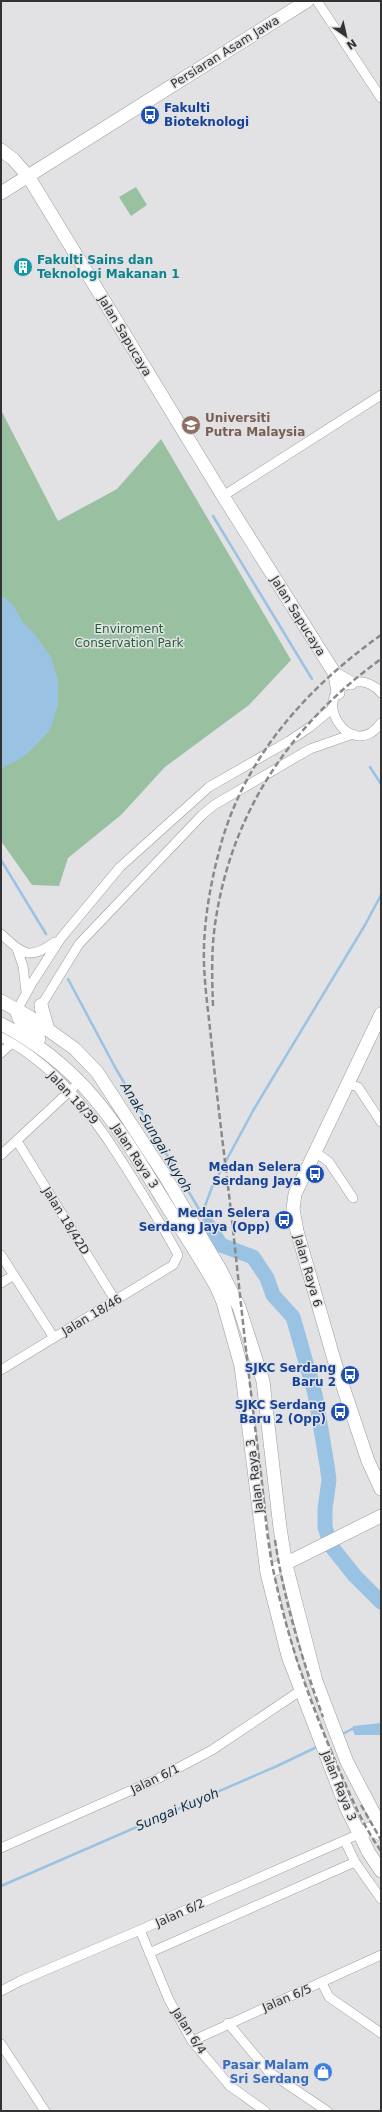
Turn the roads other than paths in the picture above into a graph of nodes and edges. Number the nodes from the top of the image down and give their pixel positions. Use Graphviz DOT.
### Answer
graph roads {
  1 [pos="307,1"];
  2 [pos="317,1"];
  3 [pos="381,98"];
  4 [pos="3,152"];
  5 [pos="28,176"];
  6 [pos="5,191"];
  7 [pos="381,395"];
  8 [pos="223,496"];
  9 [pos="335,674"];
  10 [pos="350,683"];
  11 [pos="379,689"];
  12 [pos="338,693"];
  13 [pos="333,708"];
  14 [pos="381,723"];
  15 [pos="353,734"];
  16 [pos="1,934"];
  17 [pos="61,938"];
  18 [pos="17,949"];
  19 [pos="26,992"];
  20 [pos="41,1005"];
  21 [pos="17,1012"];
  22 [pos="381,1014"];
  23 [pos="1,1017"];
  24 [pos="1,1024"];
  25 [pos="48,1030"];
  26 [pos="1,1037"];
  27 [pos="12,1043"];
  28 [pos="1,1053"];
  29 [pos="80,1081"];
  30 [pos="348,1084"];
  31 [pos="70,1092"];
  32 [pos="91,1092"];
  33 [pos="381,1122"];
  34 [pos="17,1141"];
  35 [pos="315,1152"];
  36 [pos="1,1155"];
  37 [pos="353,1198"];
  38 [pos="1,1255"];
  39 [pos="178,1256"];
  40 [pos="14,1275"];
  41 [pos="1,1283"];
  42 [pos="115,1300"];
  43 [pos="54,1338"];
  44 [pos="1,1370"];
  45 [pos="381,1489"];
  46 [pos="375,1518"];
  47 [pos="280,1528"];
  48 [pos="308,1553"];
  49 [pos="286,1565"];
  50 [pos="267,1573"];
  51 [pos="300,1691"];
  52 [pos="381,1827"];
  53 [pos="359,1834"];
  54 [pos="381,1834"];
  55 [pos="345,1841"];
  56 [pos="1,1848"];
  57 [pos="355,1862"];
  58 [pos="381,1871"];
  59 [pos="381,1899"];
  60 [pos="140,1930"];
  61 [pos="149,1953"];
  62 [pos="381,1955"];
  63 [pos="322,1983"];
  64 [pos="1,1991"];
  65 [pos="228,2023"];
  66 [pos="381,2033"];
  67 [pos="192,2040"];
  68 [pos="1,2044"];
  69 [pos="46,2111"];
  70 [pos="265,2111"];
  71 [pos="327,2111"];
  1 -- 5 [label="street, Persiaran Asam Jawa"];
  2 -- 3 [label="street"];
  4 -- 5 [label="street, Jalan Sapucaya"];
  4 -- 6 [label="street"];
  5 -- 6 [label="street, Persiaran Asam Jawa"];
  5 -- 8 [label="street, Jalan Sapucaya"];
  7 -- 8 [label="street"];
  8 -- 9 [label="street, Jalan Sapucaya"];
  9 -- 10 [label="street"];
  9 -- 12 [label="street"];
  10 -- 11 [label="street"];
  10 -- 12 [label="street"];
  12 -- 13 [label="street"];
  13 -- 15 [label="street"];
  13 -- 17 [label="street"];
  14 -- 15 [label="street"];
  15 -- 20 [label="street"];
  16 -- 18 [label="street"];
  17 -- 18 [label="street"];
  17 -- 19 [label="street"];
  18 -- 19 [label="street"];
  19 -- 21 [label="street"];
  20 -- 21 [label="street"];
  20 -- 25 [label="street"];
  21 -- 23 [label="street"];
  21 -- 25 [label="street, Jalan Raya 3"];
  21 -- 32 [label="street"];
  22 -- 30 [label="street, Jalan Raya 6"];
  24 -- 29 [label="street, Jalan Raya 3"];
  25 -- 47 [label="street, Jalan Raya 3"];
  26 -- 27 [label="street, Jalan 18/39"];
  27 -- 28 [label="street"];
  27 -- 31 [label="street, Jalan 18/39"];
  29 -- 31 [label="street"];
  29 -- 32 [label="street, Jalan Raya 3"];
  30 -- 33 [label="street"];
  30 -- 35 [label="street, Jalan Raya 6"];
  31 -- 34 [label="street"];
  31 -- 39 [label="street, Jalan 18/39"];
  32 -- 50 [label="street, Jalan Raya 3"];
  34 -- 36 [label="street"];
  34 -- 42 [label="street, Jalan 18/42D"];
  35 -- 37 [label="street"];
  35 -- 45 [label="street, Jalan Raya 6"];
  38 -- 40 [label="street"];
  39 -- 42 [label="street, Jalan 18/46"];
  40 -- 41 [label="street"];
  40 -- 43 [label="street"];
  42 -- 43 [label="street, Jalan 18/46"];
  43 -- 44 [label="street, Jalan 18/46"];
  46 -- 48 [label="street"];
  47 -- 48 [label="street"];
  47 -- 49 [label="street, Jalan Raya 3"];
  48 -- 49 [label="street"];
  49 -- 50 [label="street"];
  49 -- 52 [label="street, Jalan Raya 3"];
  50 -- 51 [label="street, Jalan Raya 3"];
  51 -- 53 [label="street, Jalan Raya 3"];
  51 -- 56 [label="street, Jalan 6/1"];
  53 -- 54 [label="street"];
  53 -- 55 [label="street, Jalan 6/2"];
  53 -- 58 [label="street, Jalan Raya 3"];
  55 -- 57 [label="street"];
  55 -- 60 [label="street, Jalan 6/2"];
  57 -- 59 [label="street"];
  57 -- 61 [label="street"];
  60 -- 61 [label="street, Jalan 6/4"];
  60 -- 64 [label="street, Jalan 6/2"];
  61 -- 67 [label="street, Jalan 6/4"];
  62 -- 63 [label="street, Jalan 6/5"];
  63 -- 65 [label="street, Jalan 6/5"];
  63 -- 66 [label="street"];
  65 -- 67 [label="street, Jalan 6/5"];
  65 -- 71 [label="street"];
  67 -- 70 [label="street, Jalan 6/4"];
  68 -- 69 [label="street"];
}
